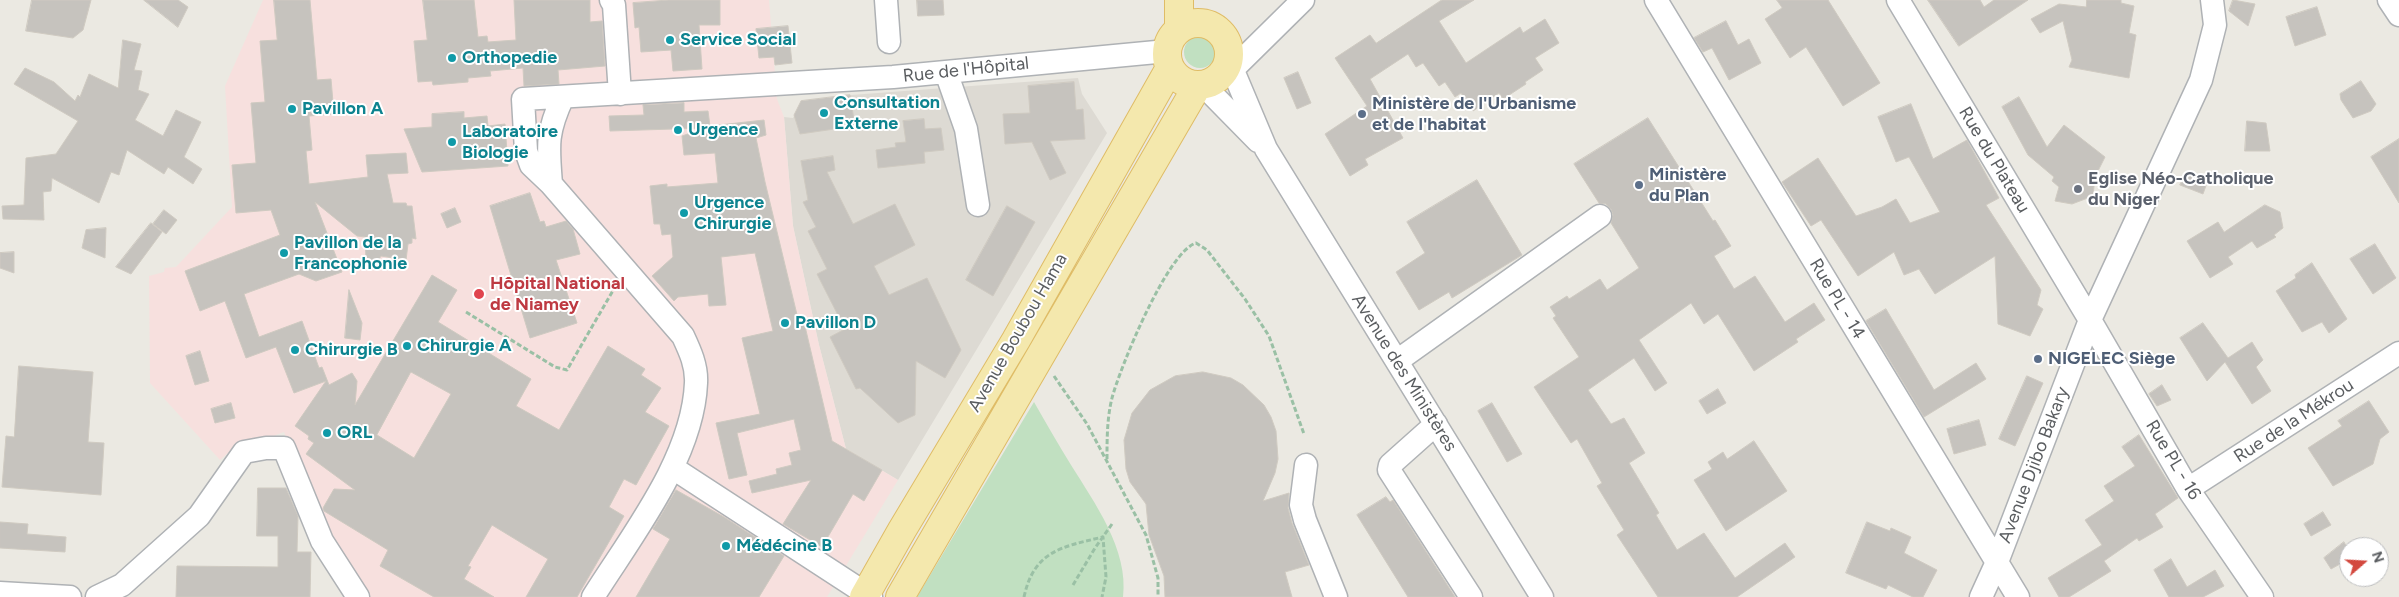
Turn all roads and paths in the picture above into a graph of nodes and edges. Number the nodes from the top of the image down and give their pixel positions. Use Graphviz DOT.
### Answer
graph roads {
  1 [pos="886,0"];
  2 [pos="1179,0"];
  3 [pos="1205,0"];
  4 [pos="1303,0"];
  5 [pos="1656,0"];
  6 [pos="1898,0"];
  7 [pos="2212,0"];
  8 [pos="2389,0"];
  9 [pos="614,2"];
  10 [pos="2399,15"];
  11 [pos="1215,27"];
  12 [pos="890,42"];
  13 [pos="1172,49"];
  14 [pos="1231,65"];
  15 [pos="946,72"];
  16 [pos="1200,85"];
  17 [pos="620,94"];
  18 [pos="563,97"];
  19 [pos="1266,149"];
  20 [pos="551,184"];
  21 [pos="978,204"];
  22 [pos="1600,216"];
  23 [pos="625,269"];
  24 [pos="466,312"];
  25 [pos="2090,320"];
  26 [pos="2399,353"];
  27 [pos="1042,357"];
  28 [pos="1397,361"];
  29 [pos="1436,424"];
  30 [pos="1304,434"];
  31 [pos="1107,459"];
  32 [pos="1306,465"];
  33 [pos="673,468"];
  34 [pos="2188,489"];
  35 [pos="1112,524"];
  36 [pos="1102,537"];
  37 [pos="1997,562"];
  38 [pos="1073,585"];
  39 [pos="0,593"];
  40 [pos="867,596"];
  41 [pos="70,597"];
  42 [pos="97,597"];
  43 [pos="358,597"];
  44 [pos="593,597"];
  45 [pos="900,597"];
  46 [pos="1024,597"];
  47 [pos="1102,597"];
  48 [pos="1158,597"];
  49 [pos="1336,597"];
  50 [pos="1470,597"];
  51 [pos="1542,597"];
  52 [pos="1981,597"];
  53 [pos="2018,597"];
  54 [pos="2262,597"];
  1 -- 12 [label="street"];
  2 -- 13 [label="main road"];
  3 -- 11 [label="main road"];
  4 -- 14 [label="street"];
  5 -- 37 [label="street, Rue PL - 14"];
  6 -- 25 [label="street, Rue du Plateau"];
  7 -- 25 [label="street, Avenue Djibo Bakary"];
  8 -- 10 [label="street"];
  9 -- 17 [label="street"];
  11 -- 13 [label="main road"];
  11 -- 14 [label="main road"];
  13 -- 15 [label="street, Rue de l'Hôpital"];
  13 -- 16 [label="main road"];
  13 -- 40 [label="main road, Avenue Boubou Hama"];
  14 -- 16 [label="main road"];
  14 -- 19 [label="street, Avenue des Ministères"];
  15 -- 17 [label="street, Rue de l'Hôpital"];
  15 -- 21 [label="street"];
  16 -- 19 [label="street, Avenue des Ministères"];
  16 -- 27 [label="main road, Avenue Boubou Hama"];
  17 -- 18 [label="street, Rue de l'Hôpital"];
  18 -- 20 [label="street"];
  18 -- 20 [label="street, Rue de l'Hôpital"];
  19 -- 28 [label="street, Avenue des Ministères"];
  20 -- 23 [label="street"];
  22 -- 28 [label="street"];
  23 -- 24 [label="path"];
  23 -- 33 [label="street"];
  25 -- 34 [label="street, Rue PL - 16"];
  25 -- 37 [label="street, Avenue Djibo Bakary"];
  26 -- 34 [label="street, Rue de la Mékrou"];
  27 -- 31 [label="path"];
  27 -- 45 [label="main road, Avenue Boubou Hama"];
  28 -- 29 [label="street, Avenue des Ministères"];
  29 -- 50 [label="street"];
  29 -- 51 [label="street, Avenue des Ministères"];
  30 -- 31 [label="path"];
  31 -- 48 [label="path"];
  32 -- 49 [label="street"];
  33 -- 40 [label="street"];
  33 -- 44 [label="street"];
  34 -- 54 [label="street, Rue PL - 16"];
  35 -- 36 [label="path"];
  36 -- 38 [label="path"];
  36 -- 46 [label="path"];
  36 -- 47 [label="path"];
  37 -- 52 [label="street, Avenue Djibo Bakary"];
  37 -- 53 [label="street, Rue PL - 14"];
  39 -- 41 [label="street"];
  42 -- 43 [label="street"];
}
